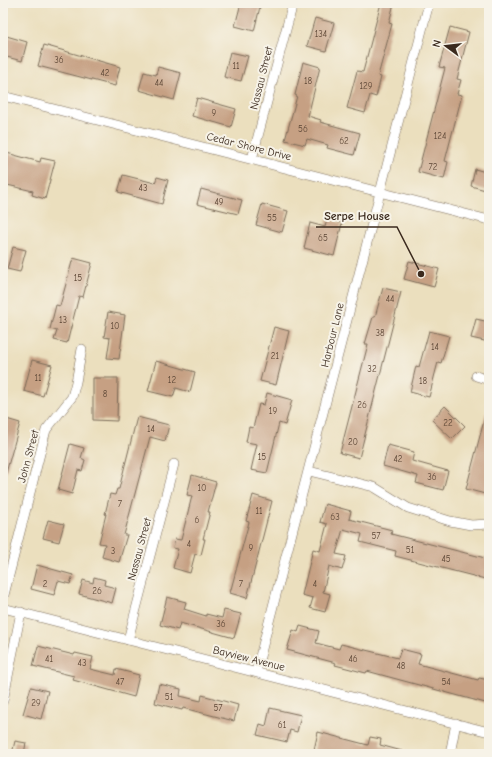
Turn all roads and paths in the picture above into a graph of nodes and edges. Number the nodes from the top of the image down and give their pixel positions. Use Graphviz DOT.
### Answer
graph roads {
  1 [pos="293,3"];
  2 [pos="429,3"];
  3 [pos="3,96"];
  4 [pos="252,159"];
  5 [pos="381,193"];
  6 [pos="489,220"];
  7 [pos="82,349"];
  8 [pos="476,376"];
  9 [pos="489,380"];
  10 [pos="174,464"];
  11 [pos="309,471"];
  12 [pos="489,524"];
  13 [pos="3,599"];
  14 [pos="3,608"];
  15 [pos="21,612"];
  16 [pos="128,640"];
  17 [pos="256,672"];
  18 [pos="3,701"];
  19 [pos="456,723"];
  20 [pos="489,732"];
  21 [pos="450,754"];
  1 -- 4 [label="street, Nassau Street"];
  2 -- 5 [label="street, Harbour Lane"];
  3 -- 4 [label="street, Cedar Shore Drive"];
  4 -- 5 [label="street, Cedar Shore Drive"];
  5 -- 6 [label="street, Cedar Shore Drive"];
  5 -- 11 [label="street, Harbour Lane"];
  7 -- 13 [label="street, John Street"];
  8 -- 9 [label="street"];
  10 -- 16 [label="street, Nassau Street"];
  11 -- 12 [label="street"];
  11 -- 17 [label="street, Harbour Lane"];
  14 -- 15 [label="street, Bayview Avenue"];
  15 -- 16 [label="street, Bayview Avenue"];
  15 -- 18 [label="street"];
  16 -- 17 [label="street, Bayview Avenue"];
  17 -- 19 [label="street, Bayview Avenue"];
  19 -- 20 [label="street, Bayview Avenue"];
  19 -- 21 [label="street"];
}
